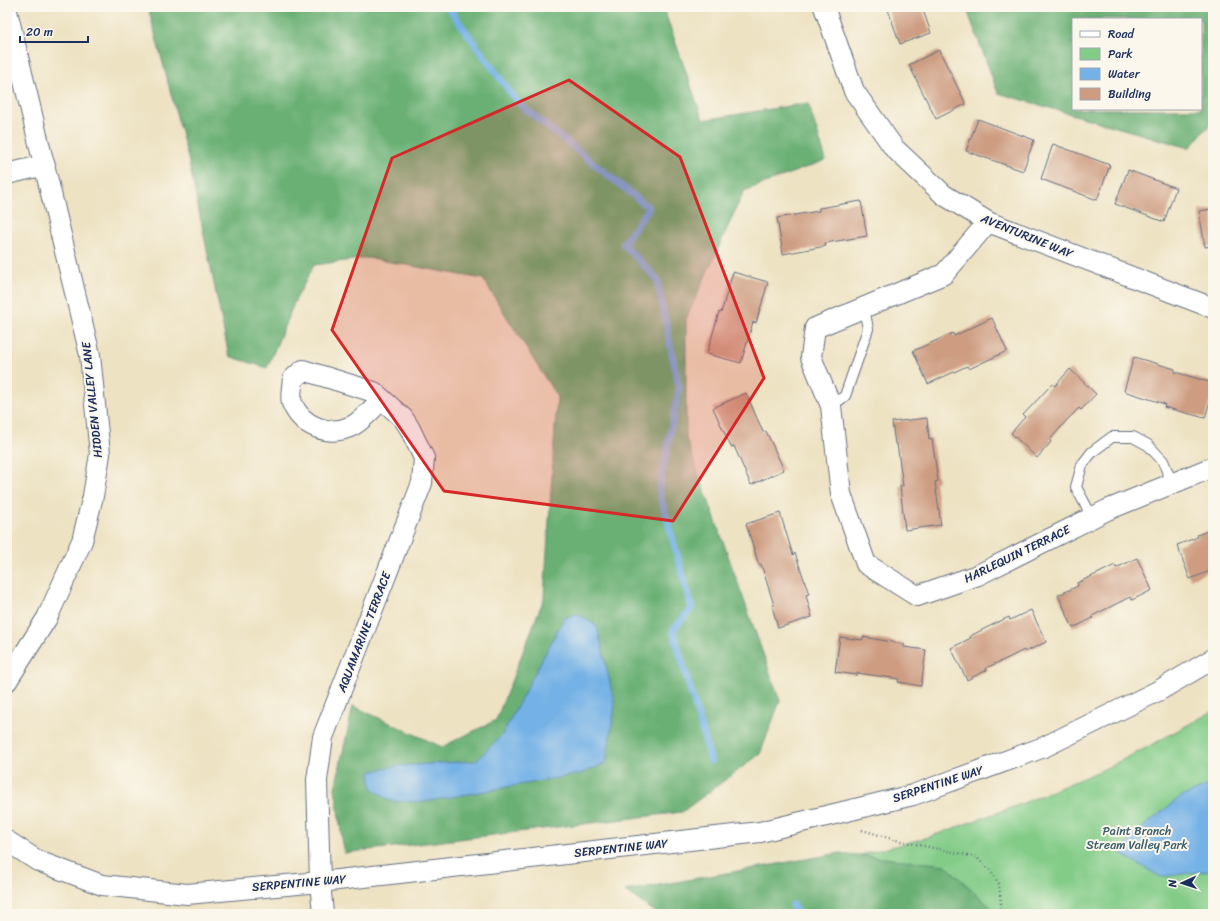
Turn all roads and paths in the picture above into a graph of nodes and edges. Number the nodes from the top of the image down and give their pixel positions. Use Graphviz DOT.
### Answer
graph roads {
  1 [pos="824,7"];
  2 [pos="7,11"];
  3 [pos="45,165"];
  4 [pos="7,174"];
  5 [pos="988,222"];
  6 [pos="864,308"];
  7 [pos="1213,308"];
  8 [pos="382,399"];
  9 [pos="831,406"];
  10 [pos="1213,467"];
  11 [pos="1172,483"];
  12 [pos="1092,518"];
  13 [pos="1213,659"];
  14 [pos="7,681"];
  15 [pos="860,830"];
  16 [pos="7,841"];
  17 [pos="320,882"];
  18 [pos="323,914"];
  19 [pos="999,914"];
  1 -- 5 [label="street, AVENTURINE WAY"];
  2 -- 3 [label="street, HIDDEN VALLEY LANE"];
  3 -- 4 [label="street"];
  3 -- 14 [label="street, HIDDEN VALLEY LANE"];
  5 -- 6 [label="street, HARLEQUIN TERRACE"];
  5 -- 7 [label="street, AVENTURINE WAY"];
  6 -- 9 [label="lane"];
  6 -- 9 [label="street, HARLEQUIN TERRACE"];
  8 -- 17 [label="street, AQUAMARINE TERRACE"];
  9 -- 12 [label="street, HARLEQUIN TERRACE"];
  10 -- 11 [label="street, HARLEQUIN TERRACE"];
  11 -- 12 [label="street, HARLEQUIN TERRACE"];
  11 -- 12 [label="lane"];
  13 -- 17 [label="street, SERPENTINE WAY"];
  15 -- 19 [label="path"];
  16 -- 17 [label="street, SERPENTINE WAY"];
  17 -- 18 [label="street, AQUAMARINE TERRACE"];
}
